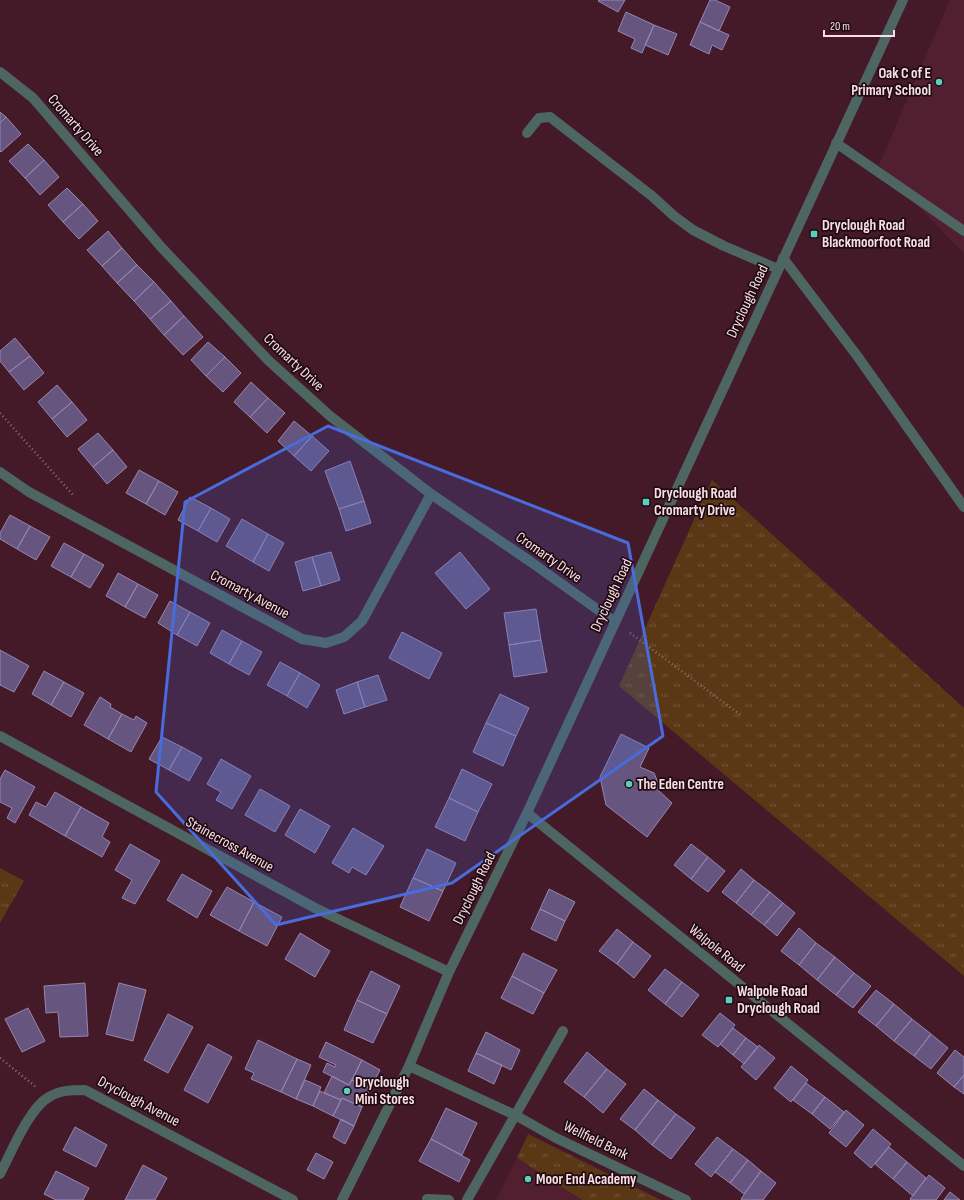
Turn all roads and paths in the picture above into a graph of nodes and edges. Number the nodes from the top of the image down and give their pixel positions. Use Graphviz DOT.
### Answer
graph roads {
  1 [pos="903,0"];
  2 [pos="0,72"];
  3 [pos="527,133"];
  4 [pos="836,143"];
  5 [pos="964,231"];
  6 [pos="783,258"];
  7 [pos="778,269"];
  8 [pos="0,413"];
  9 [pos="0,472"];
  10 [pos="431,494"];
  11 [pos="78,500"];
  12 [pos="964,507"];
  13 [pos="615,622"];
  14 [pos="742,716"];
  15 [pos="0,736"];
  16 [pos="526,813"];
  17 [pos="449,972"];
  18 [pos="563,1031"];
  19 [pos="0,1058"];
  20 [pos="408,1066"];
  21 [pos="49,1097"];
  22 [pos="515,1115"];
  23 [pos="964,1166"];
  24 [pos="0,1174"];
  25 [pos="427,1199"];
  26 [pos="293,1200"];
  27 [pos="342,1200"];
  28 [pos="449,1200"];
  29 [pos="467,1200"];
  30 [pos="686,1200"];
  1 -- 4 [label="street, Dryclough Road"];
  2 -- 10 [label="street, Cromarty Drive"];
  3 -- 7 [label="street"];
  4 -- 5 [label="street"];
  4 -- 6 [label="street, Dryclough Road"];
  6 -- 7 [label="street, Dryclough Road"];
  6 -- 12 [label="street"];
  7 -- 13 [label="street, Dryclough Road"];
  8 -- 11 [label="path"];
  9 -- 10 [label="street, Cromarty Avenue"];
  10 -- 13 [label="street, Cromarty Drive"];
  13 -- 14 [label="path"];
  13 -- 16 [label="street, Dryclough Road"];
  15 -- 17 [label="street, Stainecross Avenue"];
  16 -- 17 [label="street, Dryclough Road"];
  16 -- 23 [label="street, Walpole Road"];
  17 -- 20 [label="street, Dryclough Road"];
  18 -- 22 [label="street"];
  19 -- 21 [label="path"];
  20 -- 22 [label="street, Wellfield Bank"];
  20 -- 27 [label="street, Dryclough Road"];
  21 -- 24 [label="street, Dryclough Avenue"];
  21 -- 26 [label="street, Dryclough Avenue"];
  22 -- 29 [label="street"];
  22 -- 30 [label="street, Wellfield Bank"];
  25 -- 28 [label="street"];
}
